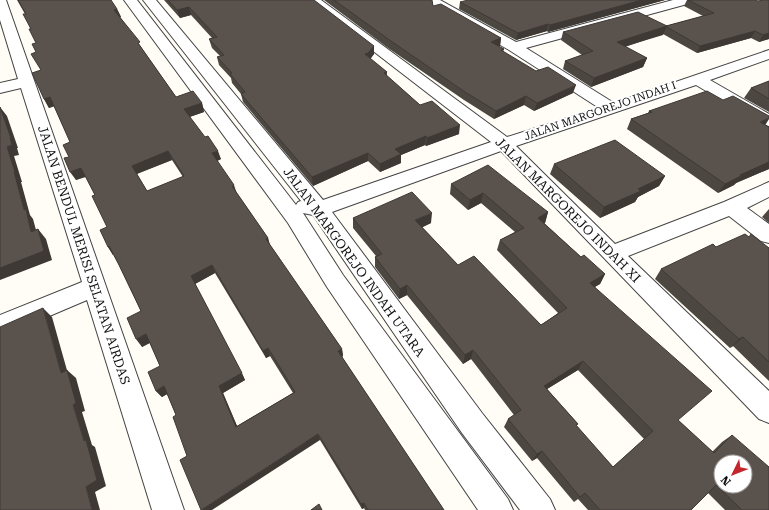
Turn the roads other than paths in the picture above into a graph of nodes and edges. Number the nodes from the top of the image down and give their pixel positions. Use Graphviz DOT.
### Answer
graph roads {
  1 [pos="0,0"];
  2 [pos="130,0"];
  3 [pos="149,0"];
  4 [pos="313,0"];
  5 [pos="431,0"];
  6 [pos="687,0"];
  7 [pos="514,47"];
  8 [pos="769,54"];
  9 [pos="697,79"];
  10 [pos="27,82"];
  11 [pos="0,88"];
  12 [pos="612,109"];
  13 [pos="769,121"];
  14 [pos="504,144"];
  15 [pos="769,189"];
  16 [pos="731,207"];
  17 [pos="318,209"];
  18 [pos="295,218"];
  19 [pos="769,235"];
  20 [pos="612,254"];
  21 [pos="95,287"];
  22 [pos="0,326"];
  23 [pos="769,410"];
  24 [pos="168,510"];
  25 [pos="497,510"];
  26 [pos="539,510"];
  1 -- 10 [label="street, JALAN BENDUL MERISI SELATAN AIRDAS"];
  2 -- 18 [label="street, JALAN MARGOREJO INDAH UTARA"];
  3 -- 17 [label="street, JALAN MARGOREJO INDAH UTARA"];
  4 -- 14 [label="street, JALAN MARGOREJO INDAH XI"];
  5 -- 7 [label="street"];
  6 -- 7 [label="street"];
  7 -- 12 [label="street"];
  8 -- 9 [label="street, JALAN MARGOREJO INDAH I"];
  9 -- 12 [label="street, JALAN MARGOREJO INDAH I"];
  9 -- 13 [label="street"];
  10 -- 11 [label="street"];
  10 -- 21 [label="street, JALAN BENDUL MERISI SELATAN AIRDAS"];
  12 -- 14 [label="street, JALAN MARGOREJO INDAH I"];
  14 -- 17 [label="street, JALAN MARGOREJO INDAH I"];
  14 -- 20 [label="street, JALAN MARGOREJO INDAH XI"];
  15 -- 16 [label="street"];
  16 -- 19 [label="street"];
  16 -- 20 [label="street"];
  17 -- 18 [label="street, JALAN MARGOREJO INDAH I"];
  17 -- 26 [label="street, JALAN MARGOREJO INDAH UTARA"];
  18 -- 25 [label="street, JALAN MARGOREJO INDAH UTARA"];
  20 -- 23 [label="street, JALAN MARGOREJO INDAH XI"];
  21 -- 22 [label="street"];
  21 -- 24 [label="street, JALAN BENDUL MERISI SELATAN AIRDAS"];
}
